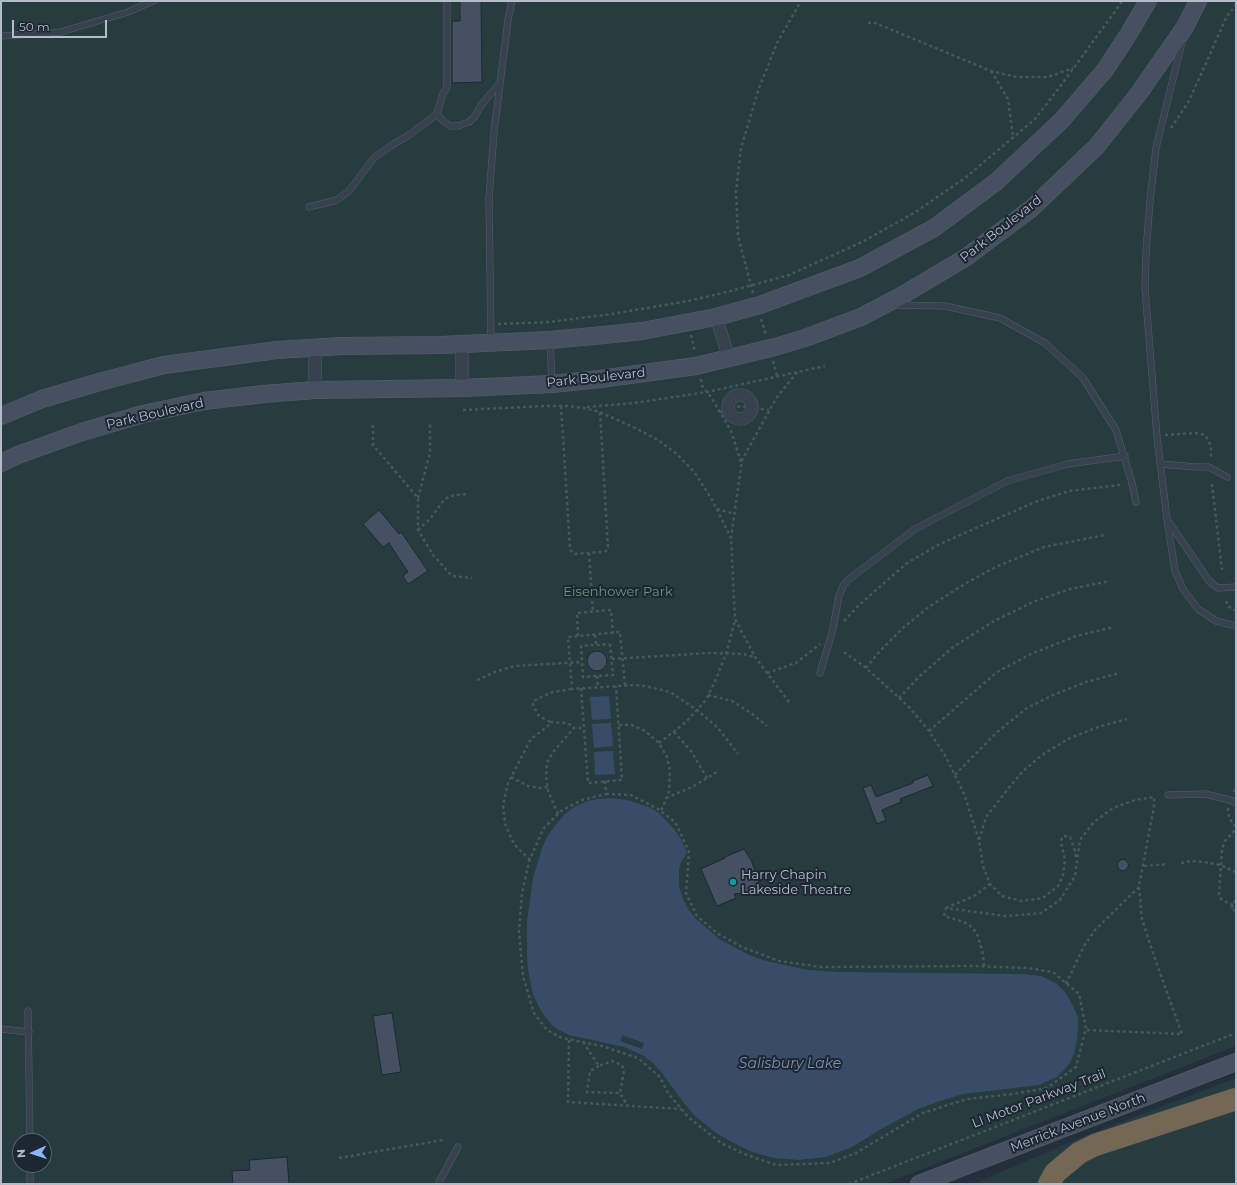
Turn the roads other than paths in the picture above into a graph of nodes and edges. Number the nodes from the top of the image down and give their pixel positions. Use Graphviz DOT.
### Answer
graph roads {
  1 [pos="153,1"];
  2 [pos="447,1"];
  3 [pos="512,1"];
  4 [pos="1148,1"];
  5 [pos="1198,1"];
  6 [pos="1185,27"];
  7 [pos="1,36"];
  8 [pos="500,83"];
  9 [pos="437,114"];
  10 [pos="309,207"];
  11 [pos="884,305"];
  12 [pos="716,317"];
  13 [pos="550,340"];
  14 [pos="491,343"];
  15 [pos="462,344"];
  16 [pos="315,348"];
  17 [pos="729,358"];
  18 [pos="552,384"];
  19 [pos="462,388"];
  20 [pos="315,390"];
  21 [pos="752,408"];
  22 [pos="1,416"];
  23 [pos="1125,456"];
  24 [pos="1,463"];
  25 [pos="1160,464"];
  26 [pos="1227,477"];
  27 [pos="1136,502"];
  28 [pos="1167,519"];
  29 [pos="1236,587"];
  30 [pos="1236,626"];
  31 [pos="820,673"];
  32 [pos="1168,795"];
  33 [pos="1233,801"];
  34 [pos="28,1011"];
  35 [pos="1,1029"];
  36 [pos="29,1032"];
  37 [pos="1236,1062"];
  38 [pos="1236,1099"];
  39 [pos="30,1133"];
  40 [pos="458,1147"];
  41 [pos="30,1173"];
  42 [pos="30,1184"];
  43 [pos="438,1184"];
  44 [pos="919,1184"];
  45 [pos="1049,1184"];
  1 -- 7 [label="lane"];
  2 -- 9 [label="lane"];
  3 -- 8 [label="lane"];
  4 -- 12 [label="street"];
  5 -- 6 [label="street, Park Boulevard"];
  6 -- 11 [label="street, Park Boulevard"];
  6 -- 25 [label="lane"];
  8 -- 9 [label="lane"];
  8 -- 14 [label="lane"];
  9 -- 10 [label="lane"];
  11 -- 17 [label="street, Park Boulevard"];
  11 -- 23 [label="lane"];
  12 -- 13 [label="street"];
  12 -- 17 [label="street"];
  13 -- 14 [label="street"];
  13 -- 18 [label="lane"];
  14 -- 15 [label="street"];
  15 -- 16 [label="street"];
  15 -- 19 [label="street"];
  16 -- 20 [label="street"];
  16 -- 22 [label="street"];
  17 -- 18 [label="street, Park Boulevard"];
  18 -- 19 [label="street, Park Boulevard"];
  19 -- 20 [label="street, Park Boulevard"];
  20 -- 24 [label="street, Park Boulevard"];
  21 -- 21 [label="street"];
  23 -- 27 [label="lane"];
  23 -- 31 [label="lane"];
  25 -- 26 [label="lane"];
  25 -- 28 [label="lane"];
  28 -- 29 [label="lane"];
  28 -- 30 [label="lane"];
  32 -- 33 [label="lane"];
  34 -- 36 [label="lane"];
  35 -- 36 [label="lane"];
  36 -- 39 [label="lane"];
  37 -- 44 [label="street, Merrick Avenue North"];
  38 -- 45 [label="highway"];
  40 -- 43 [label="lane"];
  41 -- 42 [label="lane"];
}
